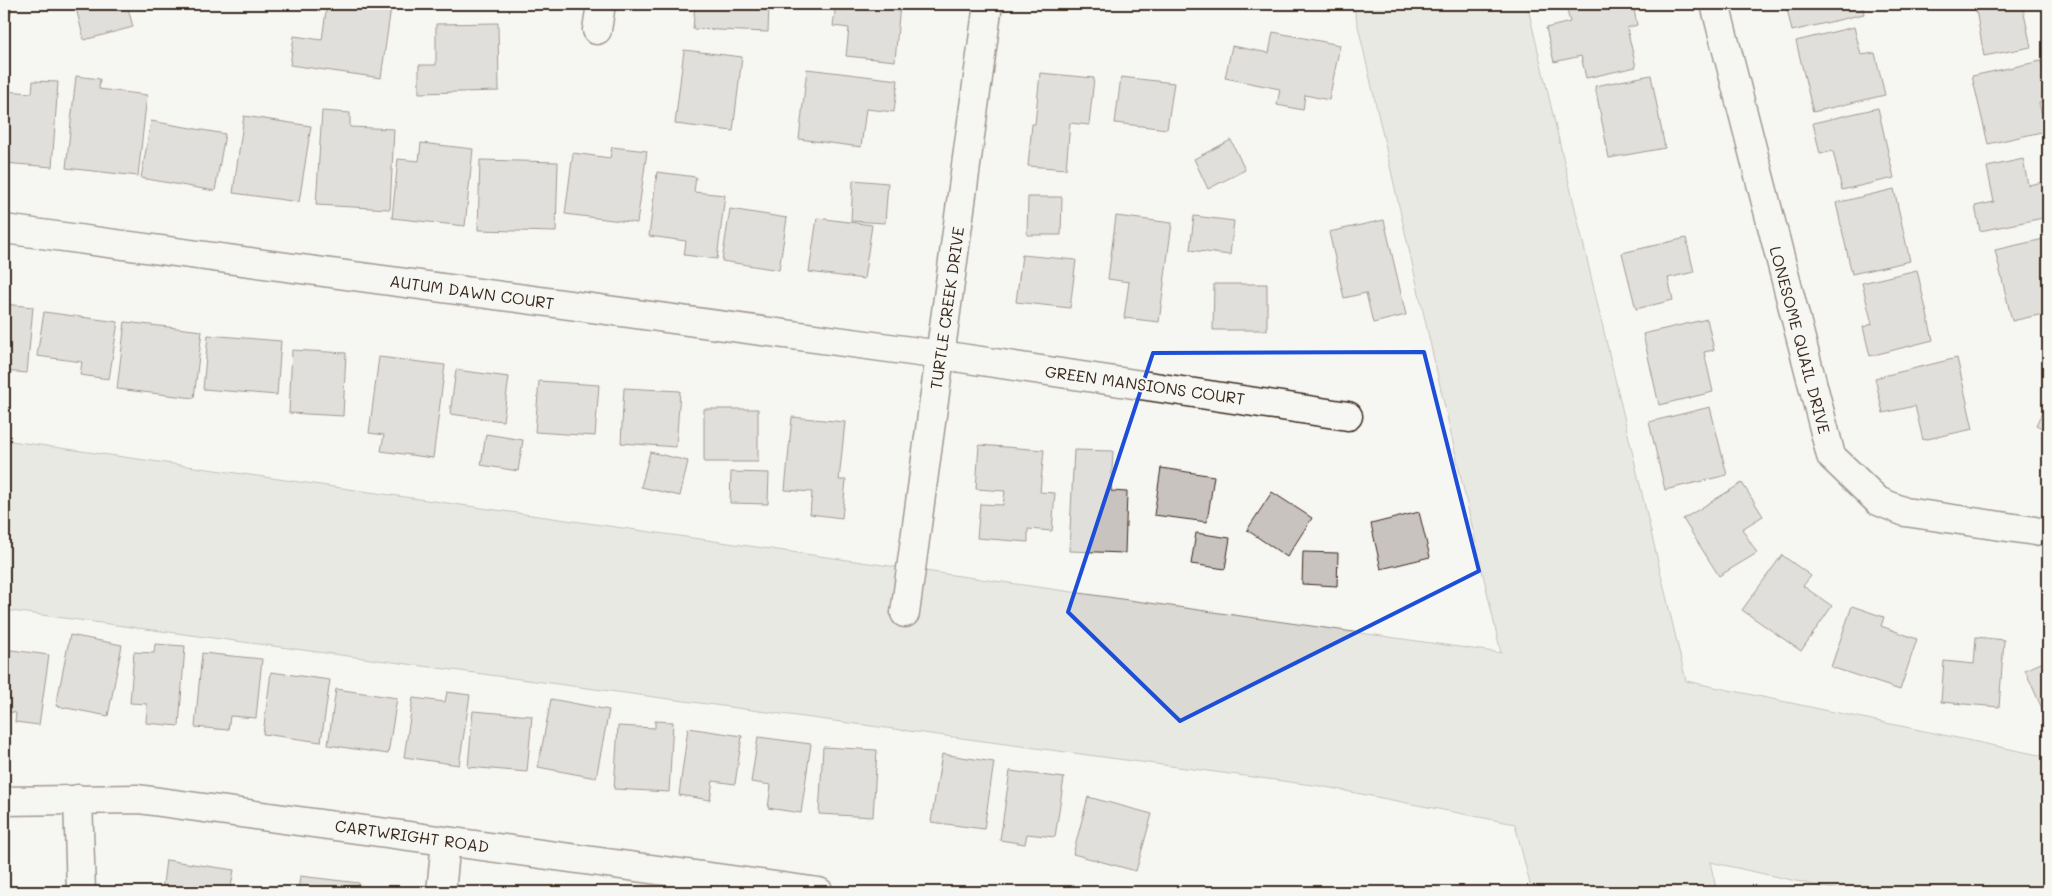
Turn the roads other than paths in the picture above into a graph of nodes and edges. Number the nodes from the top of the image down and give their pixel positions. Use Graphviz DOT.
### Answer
graph roads {
  1 [pos="988,4"];
  2 [pos="1715,4"];
  3 [pos="4,229"];
  4 [pos="941,355"];
  5 [pos="1348,416"];
  6 [pos="2036,531"];
  7 [pos="905,613"];
  8 [pos="78,799"];
  9 [pos="4,801"];
  10 [pos="446,840"];
  11 [pos="790,890"];
  12 [pos="81,892"];
  13 [pos="441,892"];
  14 [pos="819,892"];
  1 -- 4 [label="street, TURTLE CREEK DRIVE"];
  2 -- 6 [label="street, LONESOME QUAIL DRIVE"];
  3 -- 4 [label="street, AUTUM DAWN COURT"];
  4 -- 5 [label="street, GREEN MANSIONS COURT"];
  4 -- 7 [label="street, TURTLE CREEK DRIVE"];
  8 -- 9 [label="street, CARTWRIGHT ROAD"];
  8 -- 10 [label="street, CARTWRIGHT ROAD"];
  8 -- 12 [label="street"];
  10 -- 11 [label="street, CARTWRIGHT ROAD"];
  10 -- 13 [label="street"];
  11 -- 14 [label="street, CARTWRIGHT ROAD"];
}
